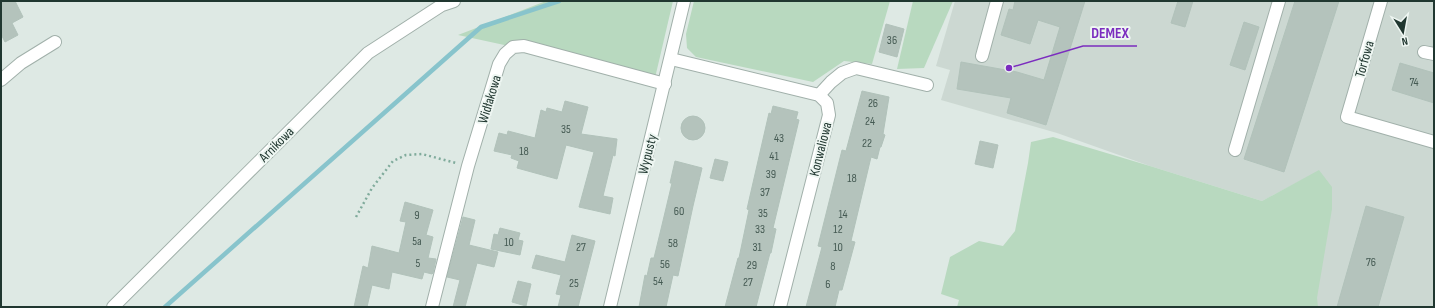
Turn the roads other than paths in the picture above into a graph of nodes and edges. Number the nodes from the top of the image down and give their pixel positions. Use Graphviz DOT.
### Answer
graph roads {
  1 [pos="454,1"];
  2 [pos="684,1"];
  3 [pos="997,1"];
  4 [pos="1279,1"];
  5 [pos="1381,1"];
  6 [pos="55,42"];
  7 [pos="982,56"];
  8 [pos="671,59"];
  9 [pos="1,80"];
  10 [pos="665,84"];
  11 [pos="927,85"];
  12 [pos="819,95"];
  13 [pos="1434,142"];
  14 [pos="1235,150"];
  15 [pos="114,307"];
  16 [pos="432,307"];
  17 [pos="610,307"];
  18 [pos="780,307"];
  1 -- 15 [label="street, Arnikowa"];
  2 -- 8 [label="street, Wypusty"];
  3 -- 7 [label="street"];
  4 -- 14 [label="street"];
  5 -- 13 [label="street, Torfowa"];
  6 -- 9 [label="street"];
  8 -- 10 [label="street, Wypusty"];
  8 -- 12 [label="street"];
  10 -- 16 [label="street, Widłakowa"];
  10 -- 17 [label="street, Wypusty"];
  11 -- 12 [label="street"];
  12 -- 18 [label="street, Konwaliowa"];
}
